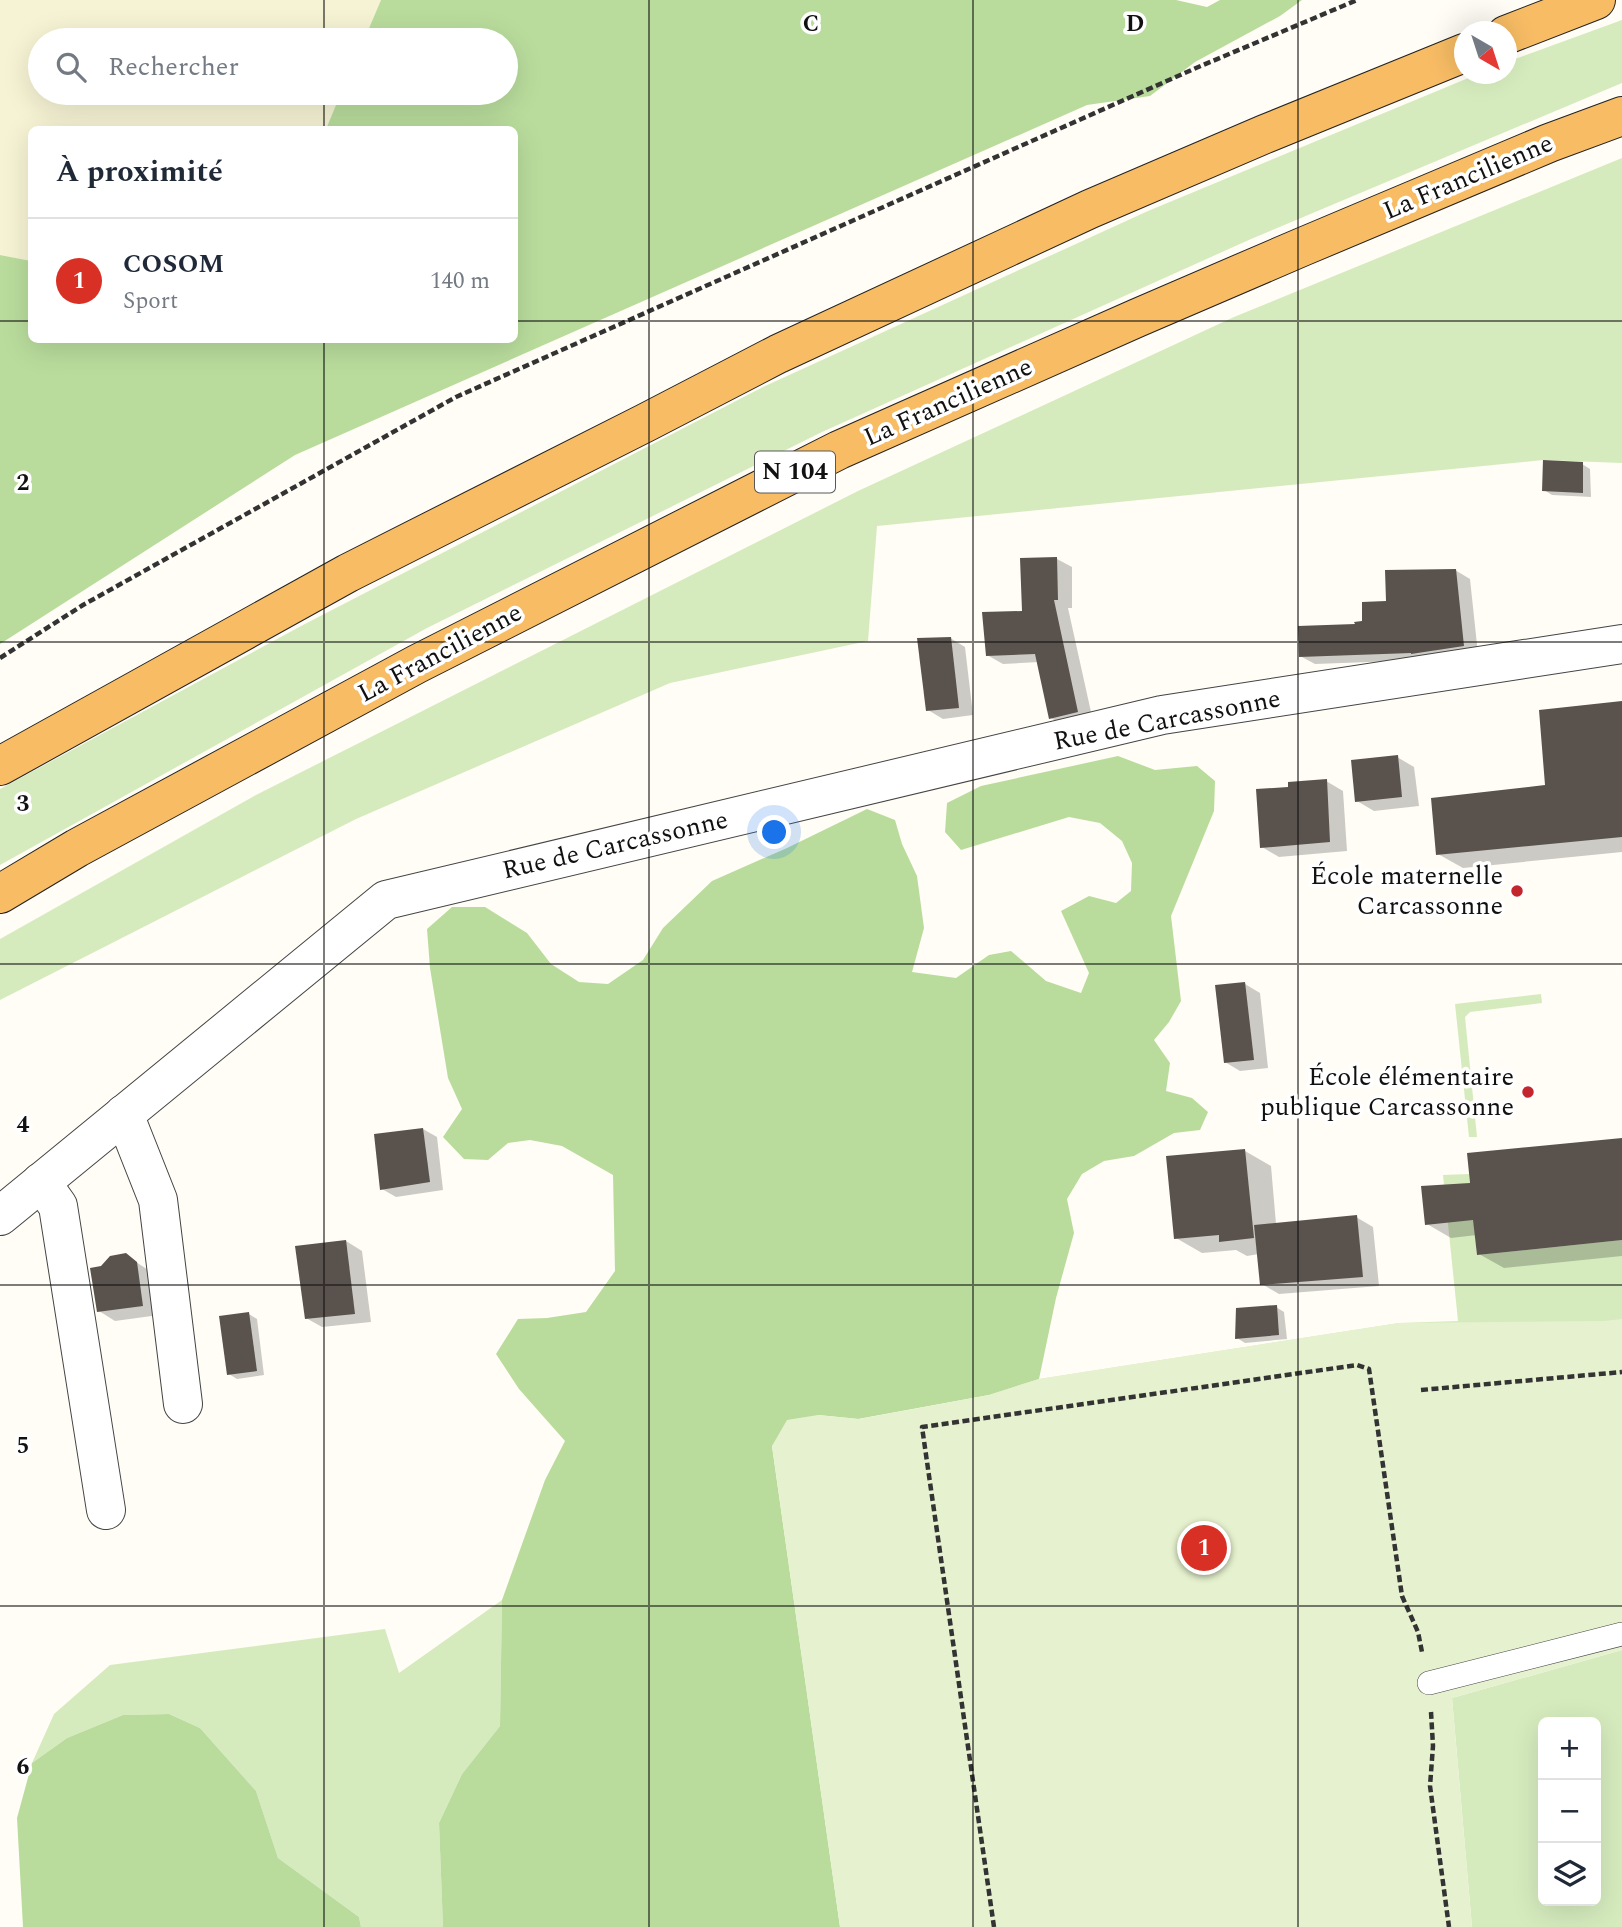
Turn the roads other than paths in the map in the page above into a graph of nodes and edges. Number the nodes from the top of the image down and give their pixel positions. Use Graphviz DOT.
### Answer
graph roads {
  1 [pos="1596,0"];
  2 [pos="1517,31"];
  3 [pos="1454,57"];
  4 [pos="1622,116"];
  5 [pos="1622,644"];
  6 [pos="0,766"];
  7 [pos="0,894"];
  8 [pos="124,1114"];
  9 [pos="41,1182"];
  10 [pos="0,1216"];
  11 [pos="183,1404"];
  12 [pos="106,1510"];
  13 [pos="1622,1634"];
  14 [pos="1429,1683"];
  1 -- 2 [label="highway"];
  3 -- 6 [label="highway"];
  4 -- 7 [label="highway, La Francilienne / N 104"];
  5 -- 8 [label="street, Rue de Carcassonne"];
  8 -- 9 [label="street, Rue de Carcassonne"];
  8 -- 11 [label="street"];
  9 -- 10 [label="street, Rue de Carcassonne"];
  9 -- 12 [label="street"];
  13 -- 14 [label="lane"];
}
